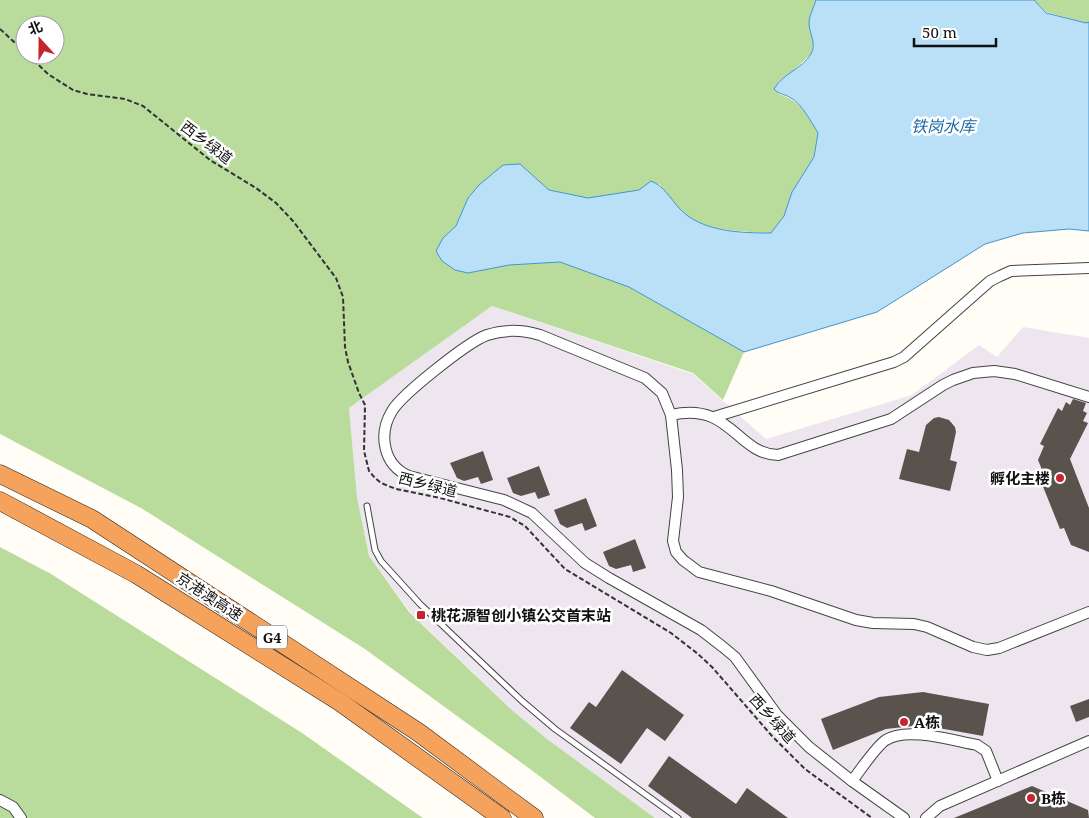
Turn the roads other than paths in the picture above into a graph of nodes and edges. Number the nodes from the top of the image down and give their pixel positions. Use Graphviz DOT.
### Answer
graph roads {
  1 [pos="1089,268"];
  2 [pos="1089,397"];
  3 [pos="671,415"];
  4 [pos="714,417"];
  5 [pos="0,474"];
  6 [pos="0,501"];
  7 [pos="367,506"];
  8 [pos="1089,612"];
  9 [pos="1089,741"];
  10 [pos="852,781"];
  11 [pos="998,781"];
  12 [pos="0,800"];
  13 [pos="21,818"];
  14 [pos="502,818"];
  15 [pos="534,818"];
  16 [pos="678,818"];
  17 [pos="904,818"];
  18 [pos="926,818"];
  1 -- 4 [label="street"];
  2 -- 4 [label="street"];
  3 -- 4 [label="street"];
  3 -- 8 [label="street"];
  3 -- 10 [label="street"];
  5 -- 15 [label="highway, 京港澳高速 / G4"];
  6 -- 14 [label="highway, 京港澳高速 / G4"];
  7 -- 16 [label="lane"];
  9 -- 11 [label="street"];
  10 -- 11 [label="street"];
  10 -- 17 [label="street"];
  11 -- 18 [label="street"];
  12 -- 13 [label="street"];
}
